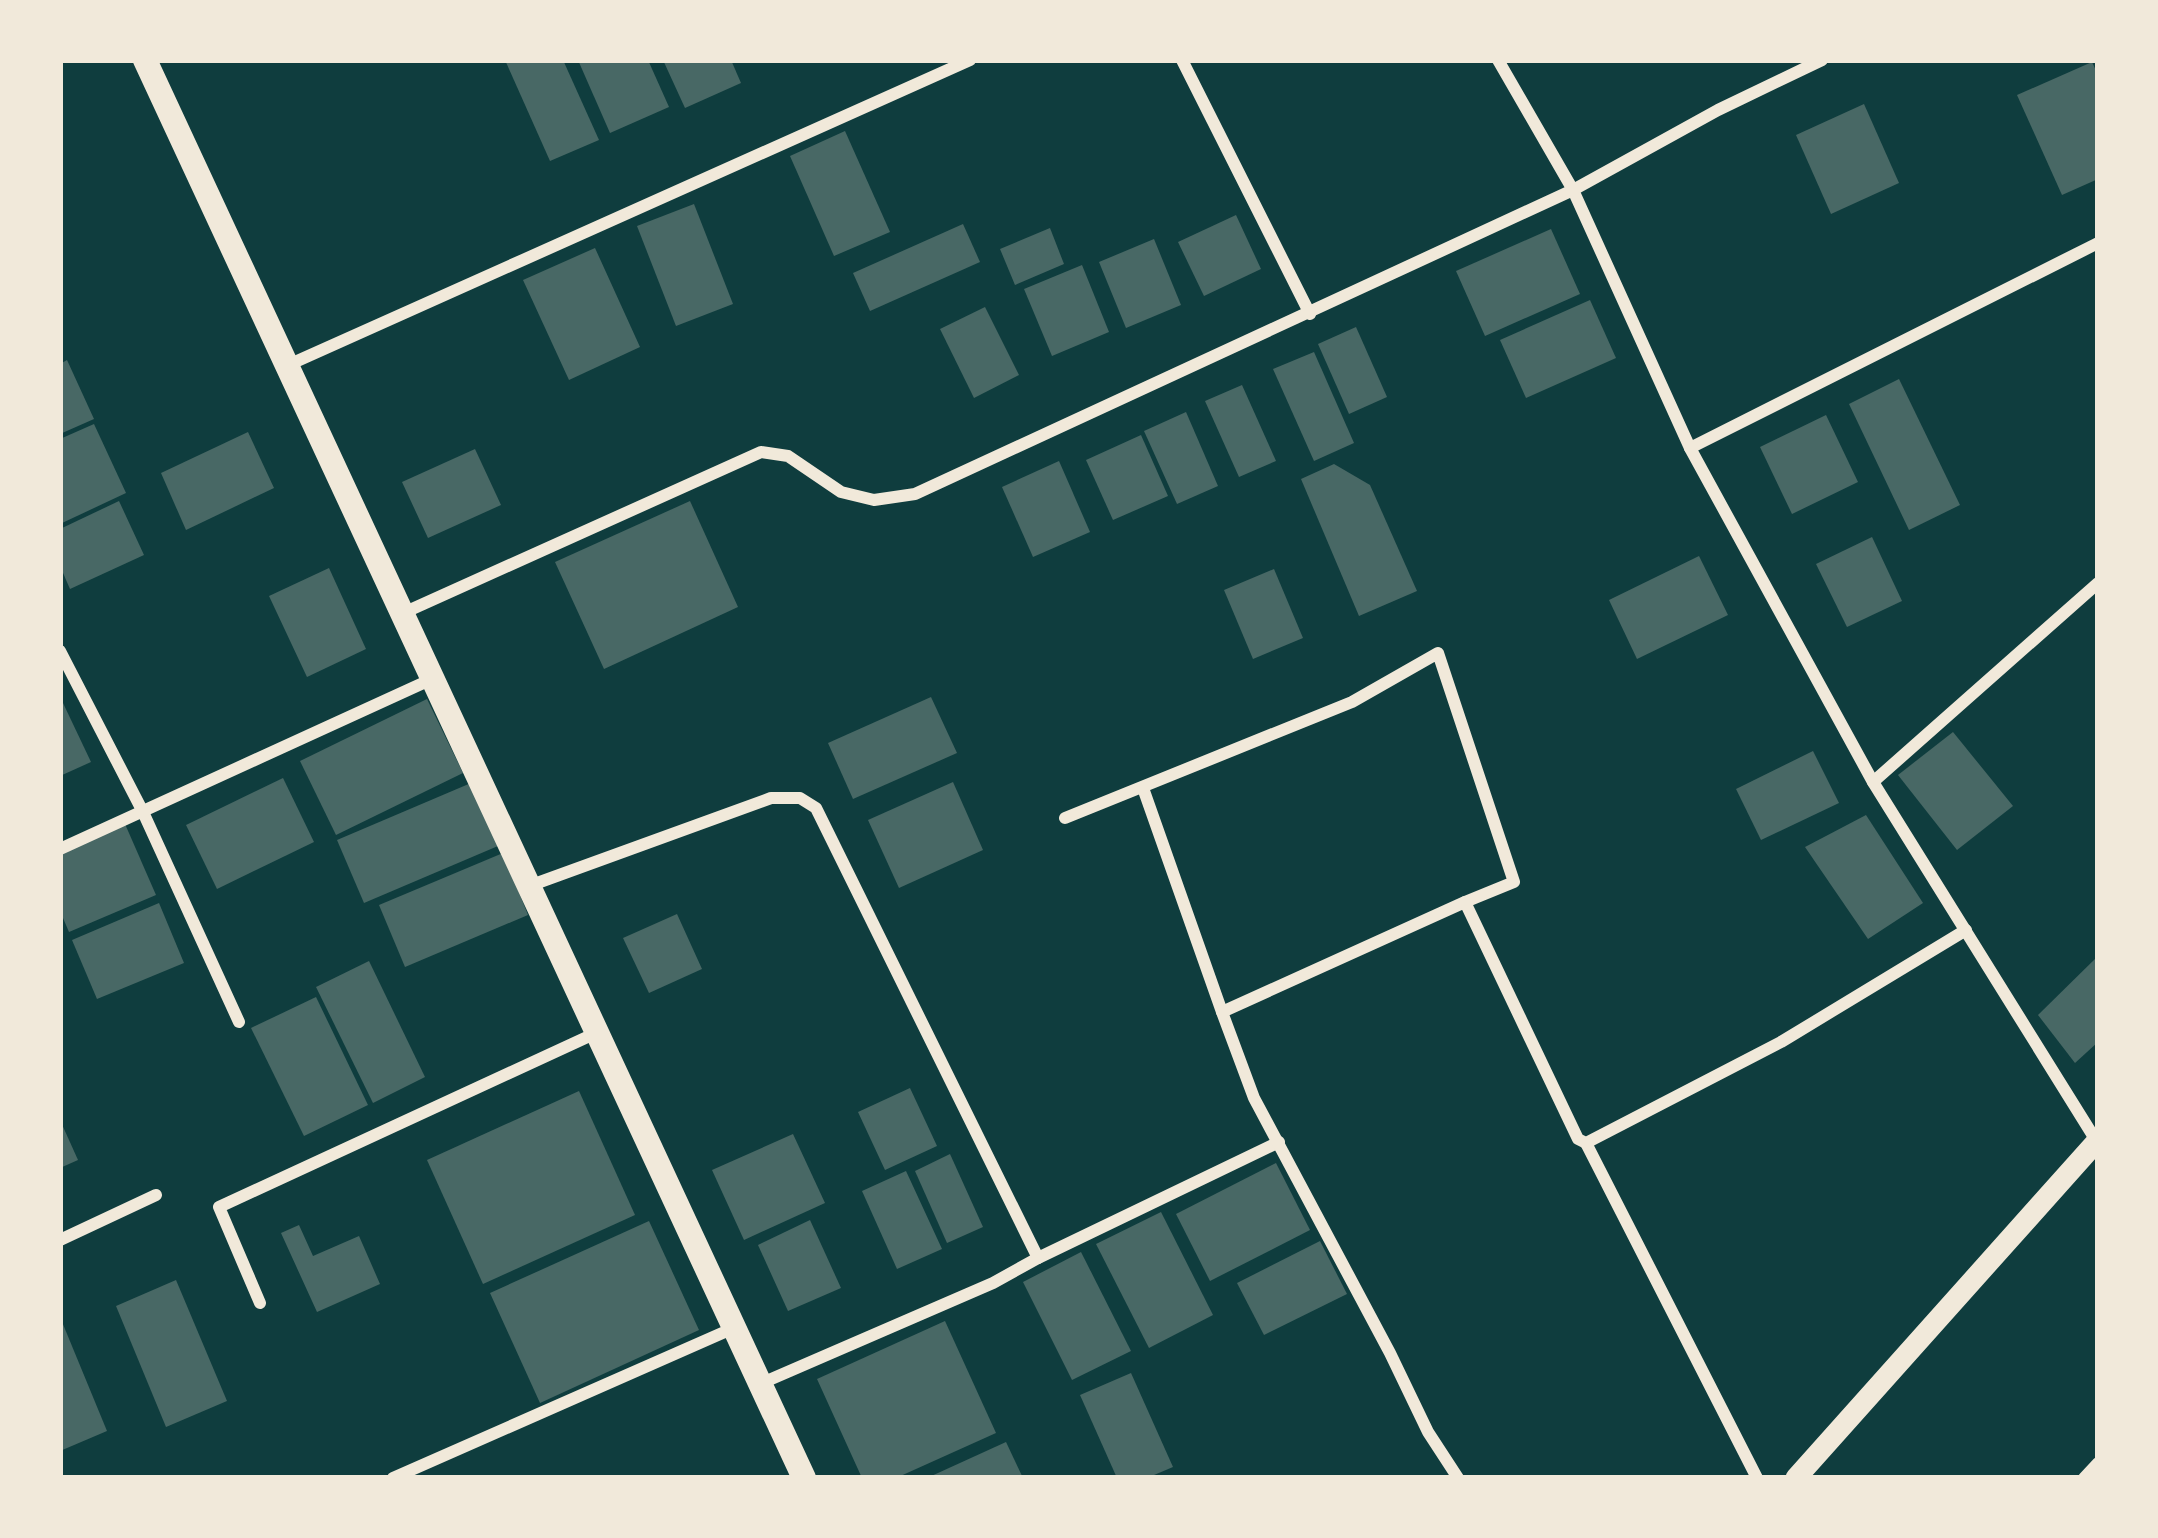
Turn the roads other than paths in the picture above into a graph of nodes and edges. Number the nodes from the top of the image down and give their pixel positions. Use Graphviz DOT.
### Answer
graph roads {
  1 [pos="145,60"];
  2 [pos="970,60"];
  3 [pos="1182,60"];
  4 [pos="1498,60"];
  5 [pos="1822,60"];
  6 [pos="1573,190"];
  7 [pos="2098,243"];
  8 [pos="1310,314"];
  9 [pos="286,366"];
  10 [pos="1690,448"];
  11 [pos="2098,583"];
  12 [pos="401,614"];
  13 [pos="60,651"];
  14 [pos="432,679"];
  15 [pos="1873,782"];
  16 [pos="1143,788"];
  17 [pos="143,812"];
  18 [pos="1065,818"];
  19 [pos="60,849"];
  20 [pos="528,887"];
  21 [pos="1466,902"];
  22 [pos="1966,930"];
  23 [pos="1222,1012"];
  24 [pos="239,1022"];
  25 [pos="596,1033"];
  26 [pos="2097,1141"];
  27 [pos="1279,1142"];
  28 [pos="1586,1143"];
  29 [pos="156,1196"];
  30 [pos="60,1240"];
  31 [pos="1038,1258"];
  32 [pos="260,1303"];
  33 [pos="736,1327"];
  34 [pos="762,1384"];
  35 [pos="2098,1462"];
  36 [pos="393,1478"];
  37 [pos="805,1478"];
  38 [pos="1458,1478"];
  39 [pos="1757,1478"];
  40 [pos="1796,1478"];
  41 [pos="2084,1478"];
  1 -- 9 [label="main road"];
  2 -- 9 [label="street"];
  3 -- 8 [label="street"];
  4 -- 6 [label="street"];
  5 -- 6 [label="street"];
  6 -- 8 [label="street"];
  6 -- 10 [label="street"];
  7 -- 10 [label="street"];
  8 -- 12 [label="street"];
  9 -- 12 [label="main road"];
  10 -- 15 [label="street"];
  11 -- 15 [label="street"];
  12 -- 14 [label="main road"];
  13 -- 17 [label="street"];
  14 -- 17 [label="street"];
  14 -- 20 [label="main road"];
  15 -- 22 [label="street"];
  16 -- 18 [label="street"];
  16 -- 21 [label="street"];
  16 -- 23 [label="street"];
  17 -- 19 [label="street"];
  17 -- 24 [label="street"];
  20 -- 25 [label="main road"];
  20 -- 31 [label="street"];
  21 -- 23 [label="street"];
  21 -- 28 [label="street"];
  22 -- 26 [label="street"];
  22 -- 28 [label="street"];
  23 -- 27 [label="street"];
  25 -- 32 [label="street"];
  25 -- 33 [label="main road"];
  26 -- 40 [label="street"];
  27 -- 31 [label="street"];
  27 -- 38 [label="street"];
  28 -- 39 [label="street"];
  29 -- 30 [label="street"];
  31 -- 34 [label="street"];
  33 -- 34 [label="main road"];
  33 -- 36 [label="street"];
  34 -- 37 [label="main road"];
  35 -- 41 [label="street"];
}
